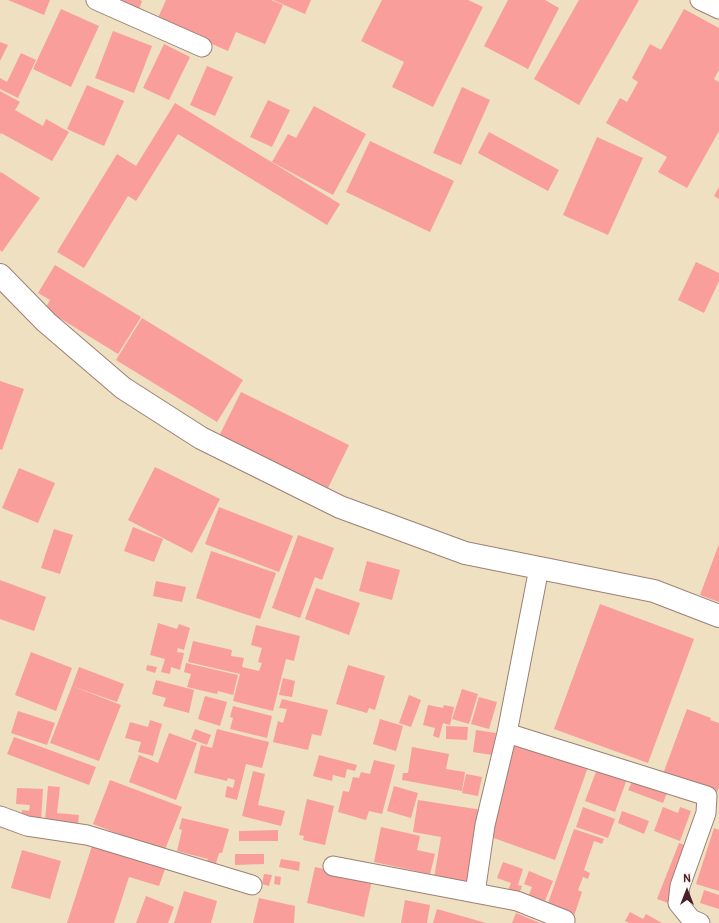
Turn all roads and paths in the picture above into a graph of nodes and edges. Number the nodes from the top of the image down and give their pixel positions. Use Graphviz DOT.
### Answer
graph roads {
  1 [pos="96,0"];
  2 [pos="202,47"];
  3 [pos="0,275"];
  4 [pos="539,568"];
  5 [pos="719,616"];
  6 [pos="507,733"];
  7 [pos="0,816"];
  8 [pos="333,866"];
  9 [pos="252,885"];
  10 [pos="475,893"];
  11 [pos="565,920"];
  12 [pos="700,923"];
  1 -- 2 [label="street"];
  3 -- 4 [label="street"];
  4 -- 5 [label="street"];
  4 -- 6 [label="street"];
  6 -- 10 [label="street"];
  6 -- 12 [label="street"];
  7 -- 9 [label="street"];
  8 -- 10 [label="street"];
  10 -- 11 [label="street"];
}
